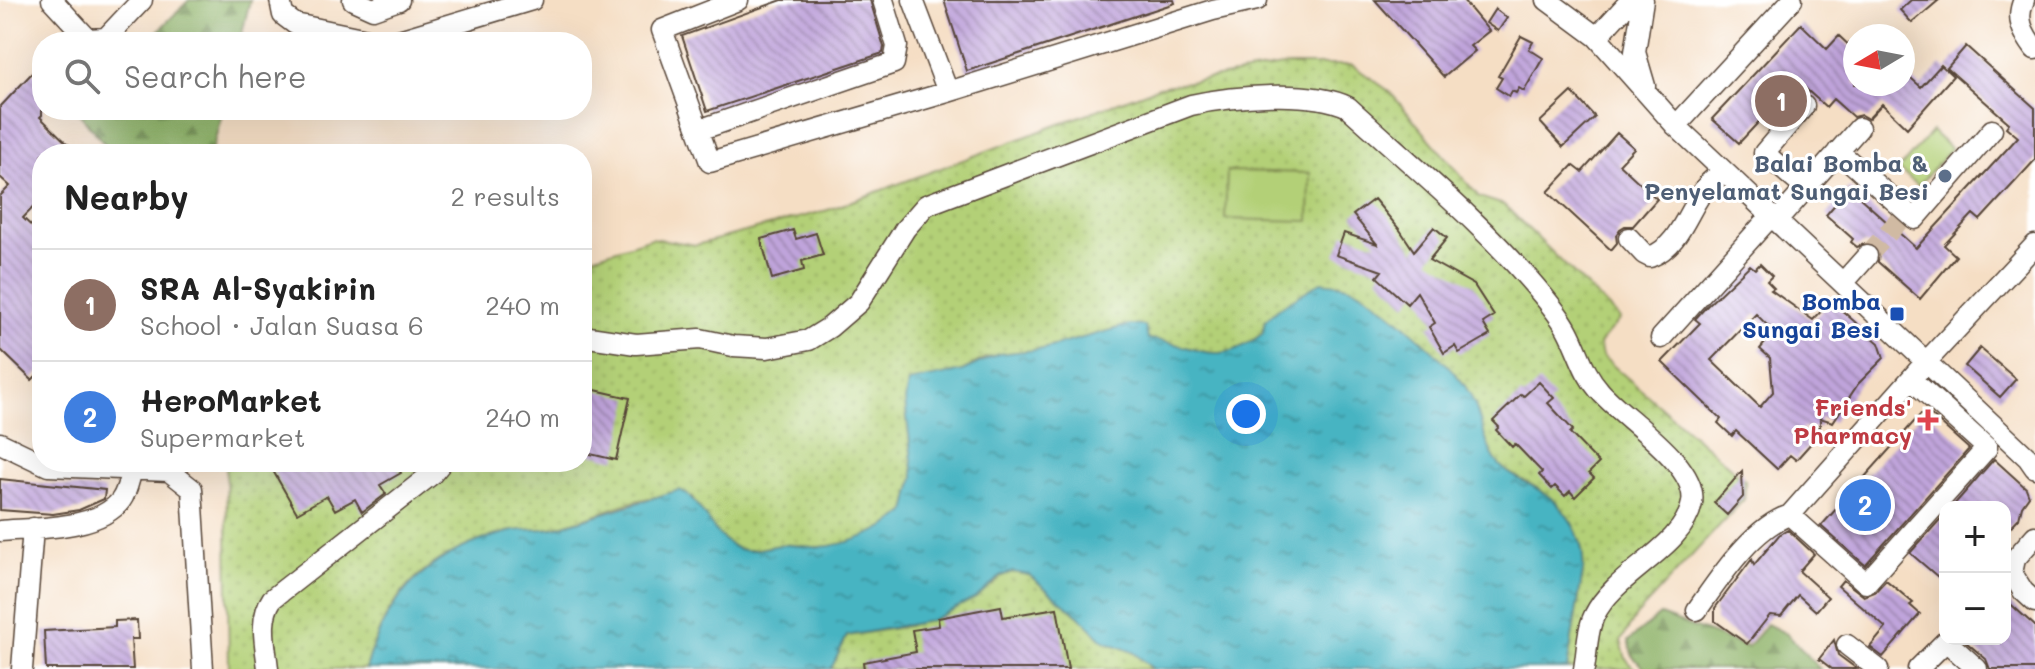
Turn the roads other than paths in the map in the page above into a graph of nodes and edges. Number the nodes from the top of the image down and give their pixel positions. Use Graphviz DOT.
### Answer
graph roads {
  1 [pos="52,0"];
  2 [pos="142,0"];
  3 [pos="280,0"];
  4 [pos="353,0"];
  5 [pos="399,0"];
  6 [pos="532,0"];
  7 [pos="735,0"];
  8 [pos="883,0"];
  9 [pos="913,0"];
  10 [pos="1257,0"];
  11 [pos="1547,0"];
  12 [pos="1631,0"];
  13 [pos="1643,0"];
  14 [pos="1792,0"];
  15 [pos="2024,0"];
  16 [pos="478,8"];
  17 [pos="82,32"];
  18 [pos="112,32"];
  19 [pos="333,32"];
  20 [pos="417,32"];
  21 [pos="1597,37"];
  22 [pos="2035,49"];
  23 [pos="948,92"];
  24 [pos="1647,94"];
  25 [pos="1804,106"];
  26 [pos="1676,126"];
  27 [pos="1859,128"];
  28 [pos="699,130"];
  29 [pos="1992,130"];
  30 [pos="1838,151"];
  31 [pos="1723,171"];
  32 [pos="1806,189"];
  33 [pos="1774,219"];
  34 [pos="1629,238"];
  35 [pos="2035,245"];
  36 [pos="1867,256"];
  37 [pos="1843,283"];
  38 [pos="592,337"];
  39 [pos="1661,338"];
  40 [pos="1926,362"];
  41 [pos="1911,379"];
  42 [pos="0,443"];
  43 [pos="32,458"];
  44 [pos="2033,462"];
  45 [pos="131,472"];
  46 [pos="170,472"];
  47 [pos="434,472"];
  48 [pos="1790,515"];
  49 [pos="33,528"];
  50 [pos="0,531"];
  51 [pos="2035,536"];
  52 [pos="2010,573"];
  53 [pos="2011,578"];
  54 [pos="2011,580"];
  55 [pos="2035,582"];
  56 [pos="2035,602"];
  57 [pos="1697,610"];
  58 [pos="1847,645"];
  59 [pos="1942,645"];
  60 [pos="1952,645"];
  61 [pos="22,669"];
  62 [pos="203,669"];
  63 [pos="268,669"];
  64 [pos="1584,669"];
  65 [pos="1878,669"];
  66 [pos="1918,669"];
  67 [pos="1977,669"];
  1 -- 17 [label="street"];
  2 -- 18 [label="street"];
  3 -- 19 [label="street"];
  4 -- 5 [label="street"];
  6 -- 16 [label="street"];
  7 -- 28 [label="street"];
  8 -- 28 [label="street"];
  9 -- 23 [label="street"];
  10 -- 23 [label="street"];
  11 -- 21 [label="street"];
  12 -- 21 [label="street"];
  13 -- 24 [label="street"];
  14 -- 26 [label="street"];
  15 -- 22 [label="street"];
  16 -- 20 [label="street"];
  21 -- 24 [label="street"];
  23 -- 28 [label="street"];
  24 -- 26 [label="street"];
  25 -- 32 [label="street"];
  26 -- 31 [label="street"];
  27 -- 30 [label="street"];
  29 -- 30 [label="street"];
  30 -- 32 [label="street"];
  31 -- 33 [label="street"];
  31 -- 34 [label="street"];
  32 -- 33 [label="street"];
  33 -- 37 [label="street"];
  33 -- 39 [label="street"];
  35 -- 40 [label="street"];
  36 -- 37 [label="street"];
  37 -- 40 [label="street"];
  38 -- 64 [label="street"];
  40 -- 41 [label="street"];
  40 -- 44 [label="street"];
  41 -- 48 [label="street"];
  41 -- 48 [label="street"];
  42 -- 43 [label="street"];
  45 -- 49 [label="street"];
  46 -- 62 [label="street"];
  47 -- 63 [label="street"];
  48 -- 57 [label="street"];
  49 -- 50 [label="street"];
  49 -- 61 [label="street"];
  51 -- 52 [label="street"];
  53 -- 55 [label="street"];
  54 -- 56 [label="street"];
  58 -- 65 [label="street"];
  59 -- 66 [label="street"];
  60 -- 67 [label="street"];
}
